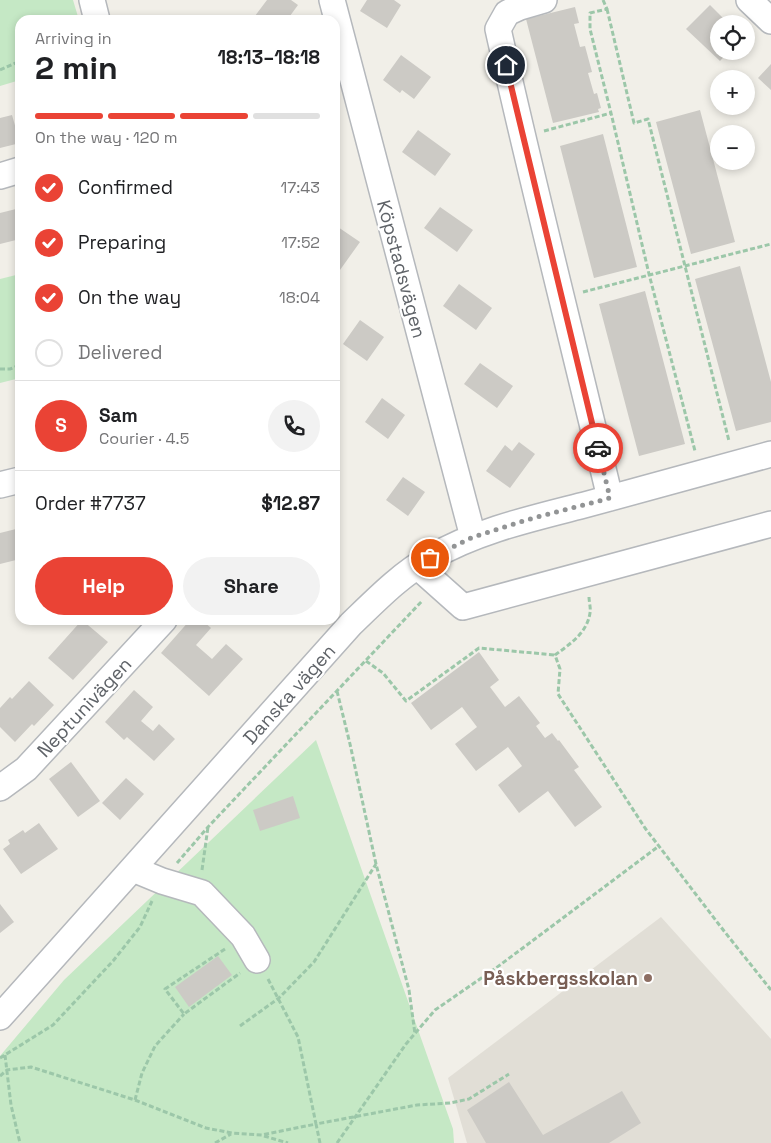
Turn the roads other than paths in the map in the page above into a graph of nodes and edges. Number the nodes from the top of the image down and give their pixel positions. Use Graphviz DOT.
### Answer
graph roads {
  1 [pos="92,0"];
  2 [pos="332,0"];
  3 [pos="544,0"];
  4 [pos="749,0"];
  5 [pos="96,15"];
  6 [pos="336,15"];
  7 [pos="771,21"];
  8 [pos="340,30"];
  9 [pos="15,172"];
  10 [pos="0,176"];
  11 [pos="771,454"];
  12 [pos="15,481"];
  13 [pos="0,485"];
  14 [pos="610,498"];
  15 [pos="771,524"];
  16 [pos="473,537"];
  17 [pos="416,566"];
  18 [pos="343,618"];
  19 [pos="159,625"];
  20 [pos="337,625"];
  21 [pos="0,788"];
  22 [pos="133,868"];
  23 [pos="257,960"];
  24 [pos="0,1017"];
  1 -- 5 [label="street"];
  2 -- 6 [label="street, Köpstadsvägen"];
  3 -- 14 [label="street"];
  4 -- 7 [label="street"];
  8 -- 16 [label="street, Köpstadsvägen"];
  9 -- 10 [label="street"];
  11 -- 14 [label="street, Danska vägen"];
  12 -- 13 [label="street"];
  14 -- 16 [label="street, Danska vägen"];
  15 -- 17 [label="street"];
  16 -- 17 [label="street, Danska vägen"];
  17 -- 18 [label="street, Danska vägen"];
  19 -- 21 [label="street, Neptunivägen"];
  20 -- 22 [label="street, Danska vägen"];
  22 -- 23 [label="street"];
  22 -- 24 [label="street, Danska vägen"];
}
